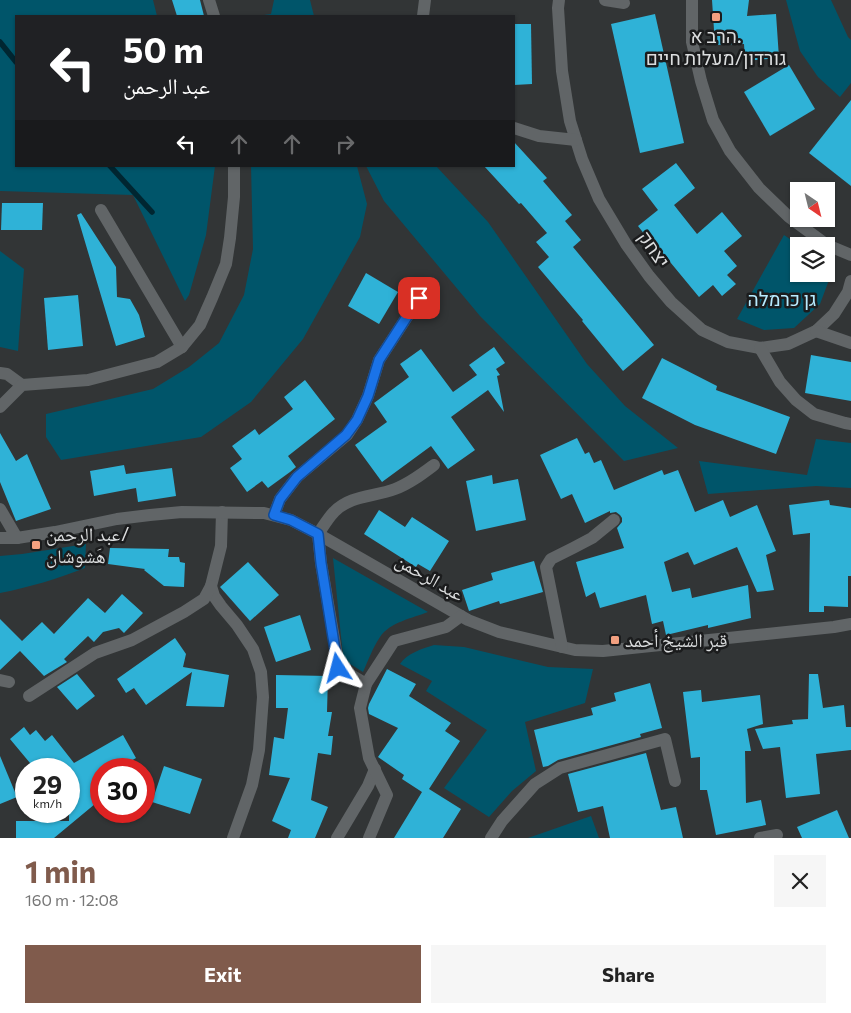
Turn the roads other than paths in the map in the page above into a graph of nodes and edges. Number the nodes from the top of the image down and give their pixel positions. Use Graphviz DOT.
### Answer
graph roads {
  1 [pos="209,0"];
  2 [pos="425,0"];
  3 [pos="559,0"];
  4 [pos="605,0"];
  5 [pos="692,0"];
  6 [pos="624,3"];
  7 [pos="214,15"];
  8 [pos="424,15"];
  9 [pos="515,128"];
  10 [pos="576,140"];
  11 [pos="234,167"];
  12 [pos="101,210"];
  13 [pos="851,255"];
  14 [pos="851,281"];
  15 [pos="429,283"];
  16 [pos="816,331"];
  17 [pos="851,343"];
  18 [pos="182,347"];
  19 [pos="760,348"];
  20 [pos="0,373"];
  21 [pos="22,386"];
  22 [pos="0,407"];
  23 [pos="851,424"];
  24 [pos="434,465"];
  25 [pos="0,509"];
  26 [pos="222,512"];
  27 [pos="274,515"];
  28 [pos="614,520"];
  29 [pos="318,534"];
  30 [pos="0,538"];
  31 [pos="17,538"];
  32 [pos="211,586"];
  33 [pos="461,616"];
  34 [pos="851,624"];
  35 [pos="562,647"];
  36 [pos="366,684"];
  37 [pos="29,696"];
  38 [pos="375,769"];
  39 [pos="675,781"];
  40 [pos="777,835"];
  41 [pos="232,838"];
  42 [pos="336,838"];
  43 [pos="369,838"];
  44 [pos="491,838"];
  45 [pos="760,838"];
  1 -- 7 [label="street"];
  2 -- 8 [label="street"];
  3 -- 10 [label="street, יצחק"];
  4 -- 6 [label="street"];
  5 -- 13 [label="street"];
  9 -- 10 [label="street"];
  10 -- 19 [label="street, יצחק"];
  11 -- 18 [label="street"];
  12 -- 18 [label="street"];
  14 -- 16 [label="street, יצחק"];
  15 -- 27 [label="street"];
  16 -- 17 [label="street"];
  16 -- 19 [label="street, יצחק"];
  18 -- 21 [label="street"];
  19 -- 23 [label="street"];
  20 -- 21 [label="street"];
  21 -- 22 [label="street"];
  24 -- 29 [label="street"];
  25 -- 31 [label="street"];
  26 -- 27 [label="street, عبد الرحمن"];
  26 -- 31 [label="street, عبد الرحمن"];
  26 -- 32 [label="street"];
  27 -- 29 [label="street, عبد الرحمن"];
  28 -- 35 [label="street"];
  29 -- 33 [label="street, عبد الرحمن"];
  29 -- 36 [label="street"];
  30 -- 31 [label="street, عبد الرحمن"];
  32 -- 37 [label="street"];
  32 -- 41 [label="street"];
  33 -- 35 [label="street, عبد الرحمن"];
  33 -- 36 [label="street"];
  34 -- 35 [label="street, عبد الرحمن"];
  36 -- 38 [label="street"];
  38 -- 42 [label="street"];
  38 -- 43 [label="street"];
  39 -- 44 [label="street"];
  40 -- 45 [label="street"];
}
